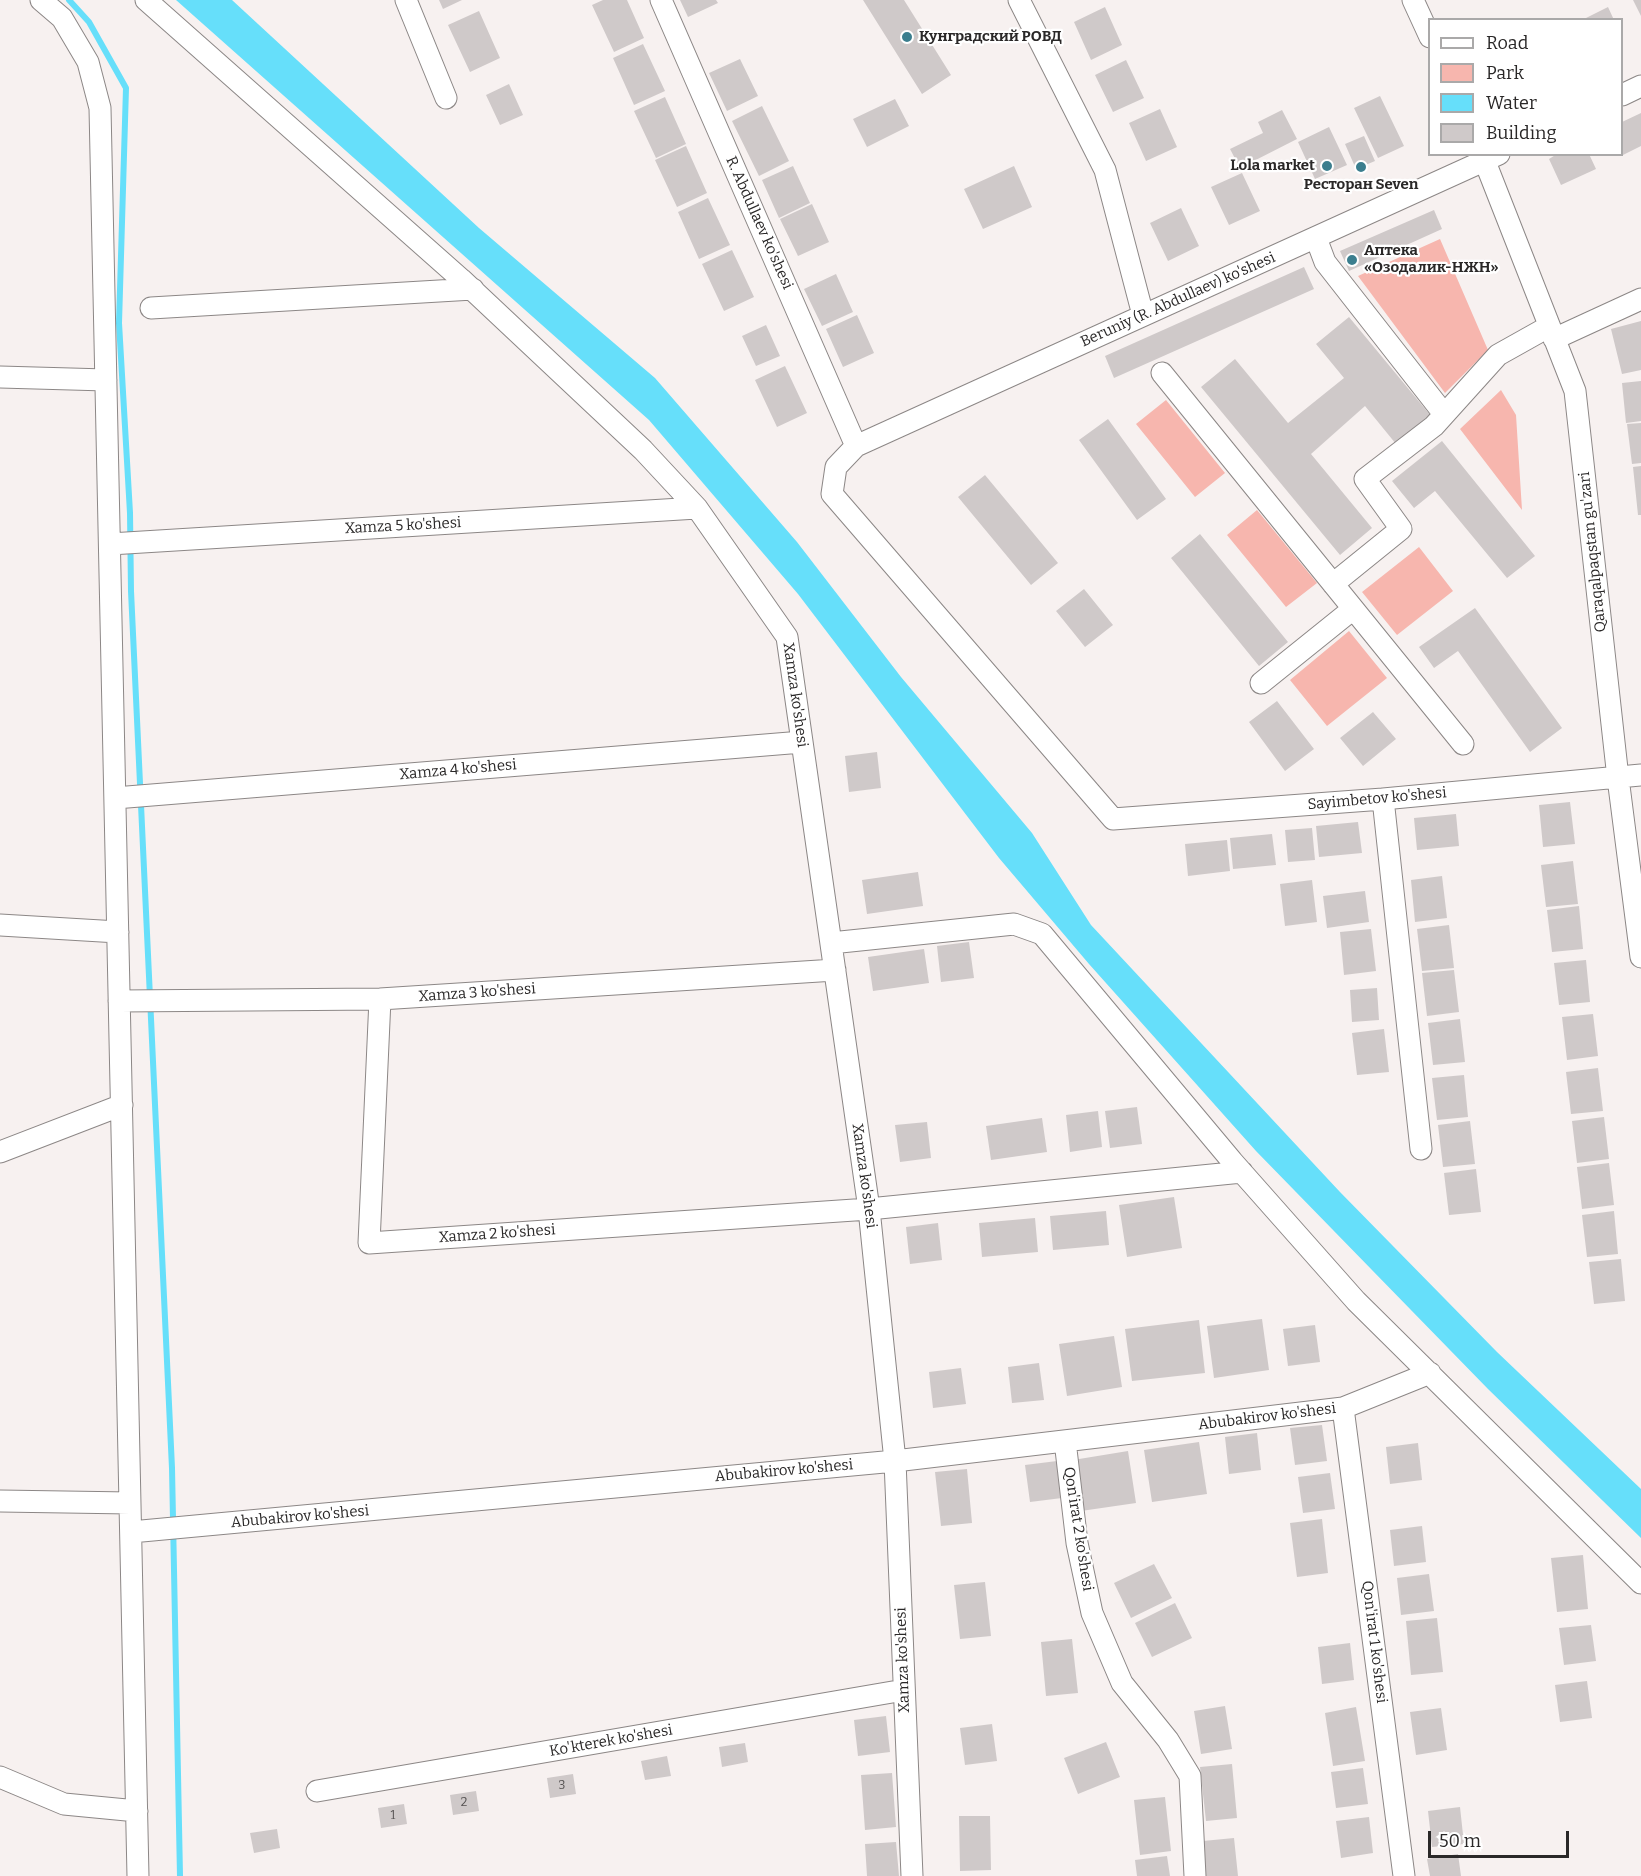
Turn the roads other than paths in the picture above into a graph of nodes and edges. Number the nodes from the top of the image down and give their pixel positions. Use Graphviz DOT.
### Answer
graph roads {
  1 [pos="41,0"];
  2 [pos="146,0"];
  3 [pos="406,0"];
  4 [pos="661,0"];
  5 [pos="1019,0"];
  6 [pos="1413,0"];
  7 [pos="1428,33"];
  8 [pos="1641,86"];
  9 [pos="1623,95"];
  10 [pos="446,98"];
  11 [pos="1489,157"];
  12 [pos="1316,238"];
  13 [pos="472,290"];
  14 [pos="1641,299"];
  15 [pos="151,308"];
  16 [pos="1143,315"];
  17 [pos="1551,333"];
  18 [pos="1162,373"];
  19 [pos="0,377"];
  20 [pos="106,380"];
  21 [pos="1444,414"];
  22 [pos="856,446"];
  23 [pos="697,508"];
  24 [pos="110,544"];
  25 [pos="1333,584"];
  26 [pos="1353,609"];
  27 [pos="1261,683"];
  28 [pos="802,742"];
  29 [pos="1463,744"];
  30 [pos="1641,775"];
  31 [pos="1618,778"];
  32 [pos="115,798"];
  33 [pos="1383,800"];
  34 [pos="0,925"];
  35 [pos="118,932"];
  36 [pos="831,943"];
  37 [pos="1641,957"];
  38 [pos="835,970"];
  39 [pos="380,999"];
  40 [pos="119,1001"];
  41 [pos="122,1105"];
  42 [pos="1421,1149"];
  43 [pos="0,1152"];
  44 [pos="1242,1172"];
  45 [pos="869,1209"];
  46 [pos="1430,1373"];
  47 [pos="1343,1407"];
  48 [pos="1065,1441"];
  49 [pos="895,1461"];
  50 [pos="0,1501"];
  51 [pos="130,1503"];
  52 [pos="131,1532"];
  53 [pos="1641,1583"];
  54 [pos="904,1690"];
  55 [pos="0,1778"];
  56 [pos="317,1791"];
  57 [pos="137,1810"];
  58 [pos="138,1876"];
  59 [pos="912,1876"];
  60 [pos="1195,1876"];
  61 [pos="1404,1876"];
  1 -- 20 [label="street"];
  2 -- 13 [label="street, Xamza ko'shesi"];
  3 -- 10 [label="street"];
  4 -- 22 [label="street, R. Abdullaev ko'shesi"];
  5 -- 16 [label="street"];
  6 -- 7 [label="street"];
  8 -- 9 [label="street"];
  11 -- 12 [label="street, Beruniy (R. Abdullaev) ko'shesi"];
  11 -- 17 [label="street, Qaraqalpaqstan gu'zari"];
  12 -- 16 [label="street, Beruniy (R. Abdullaev) ko'shesi"];
  12 -- 21 [label="street"];
  13 -- 15 [label="street"];
  13 -- 23 [label="street, Xamza ko'shesi"];
  14 -- 17 [label="street"];
  16 -- 22 [label="street, Beruniy (R. Abdullaev) ko'shesi"];
  17 -- 21 [label="street"];
  17 -- 31 [label="street, Qaraqalpaqstan gu'zari"];
  18 -- 25 [label="street"];
  19 -- 20 [label="street"];
  20 -- 24 [label="street"];
  21 -- 25 [label="street"];
  22 -- 33 [label="street, Sayimbetov ko'shesi"];
  23 -- 24 [label="street, Xamza 5 ko'shesi"];
  23 -- 28 [label="street, Xamza ko'shesi"];
  24 -- 32 [label="street"];
  25 -- 26 [label="street"];
  26 -- 27 [label="street"];
  26 -- 29 [label="street"];
  28 -- 32 [label="street, Xamza 4 ko'shesi"];
  28 -- 36 [label="street, Xamza ko'shesi"];
  30 -- 31 [label="street, Sayimbetov ko'shesi"];
  31 -- 33 [label="street, Sayimbetov ko'shesi"];
  31 -- 37 [label="street, Qaraqalpaqstan gu'zari"];
  32 -- 35 [label="street"];
  33 -- 42 [label="street"];
  34 -- 35 [label="street"];
  35 -- 40 [label="street"];
  36 -- 38 [label="street, Xamza ko'shesi"];
  36 -- 44 [label="street"];
  38 -- 39 [label="street, Xamza 3 ko'shesi"];
  38 -- 45 [label="street, Xamza ko'shesi"];
  39 -- 40 [label="street, Xamza 3 ko'shesi"];
  39 -- 45 [label="street, Xamza 2 ko'shesi"];
  40 -- 41 [label="street"];
  41 -- 43 [label="street"];
  41 -- 51 [label="street"];
  44 -- 45 [label="street"];
  44 -- 46 [label="street"];
  45 -- 49 [label="street, Xamza ko'shesi"];
  46 -- 47 [label="street, Abubakirov ko'shesi"];
  46 -- 53 [label="street"];
  47 -- 48 [label="street, Abubakirov ko'shesi"];
  47 -- 61 [label="street, Qon'irat 1 ko'shesi"];
  48 -- 49 [label="street, Abubakirov ko'shesi"];
  48 -- 60 [label="street, Qon'irat 2 ko'shesi"];
  49 -- 52 [label="street, Abubakirov ko'shesi"];
  49 -- 54 [label="street, Xamza ko'shesi"];
  50 -- 51 [label="street"];
  51 -- 52 [label="street"];
  52 -- 57 [label="street"];
  54 -- 56 [label="street, Ko'kterek ko'shesi"];
  54 -- 59 [label="street, Xamza ko'shesi"];
  55 -- 57 [label="street"];
  57 -- 58 [label="street"];
}
